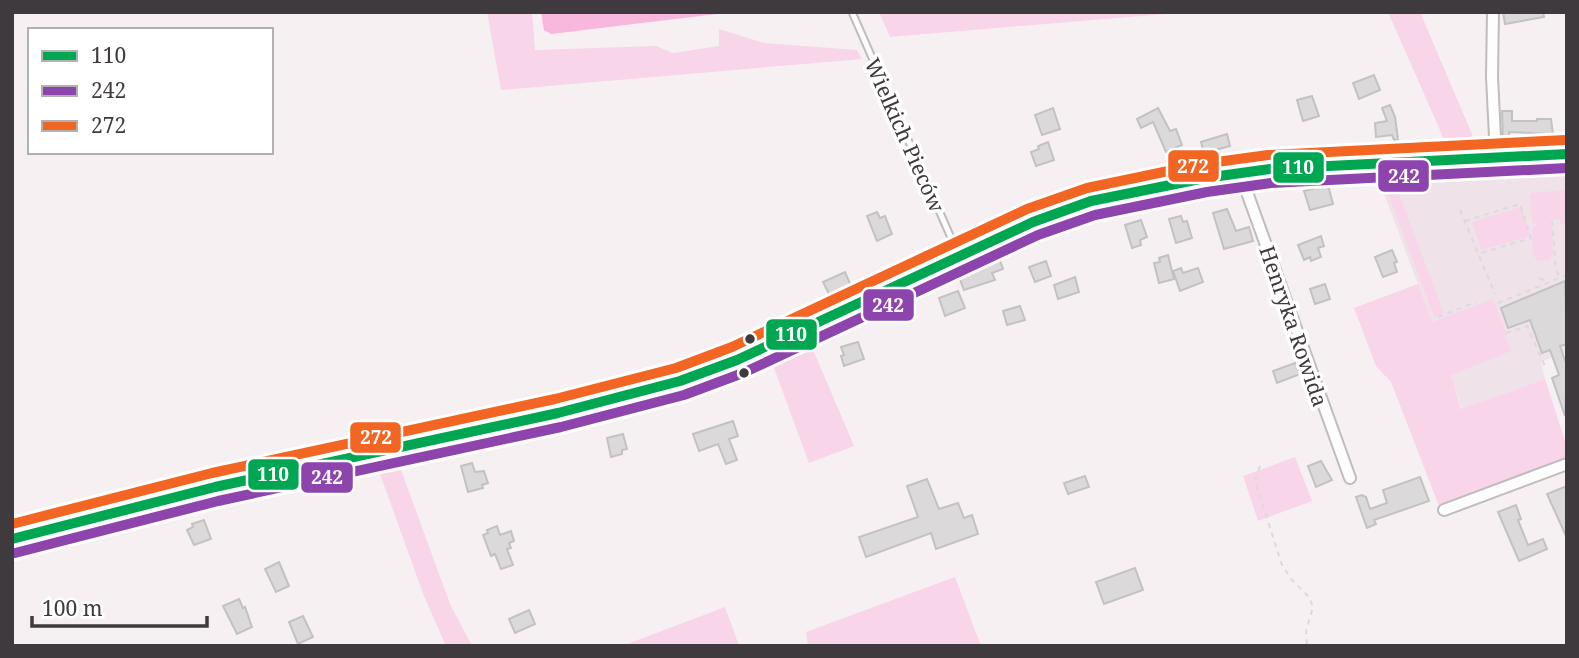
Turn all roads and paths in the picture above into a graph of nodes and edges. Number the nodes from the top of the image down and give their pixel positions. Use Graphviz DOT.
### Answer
graph roads {
  1 [pos="852,12"];
  2 [pos="1493,12"];
  3 [pos="1534,135"];
  4 [pos="1535,144"];
  5 [pos="1567,154"];
  6 [pos="1496,157"];
  7 [pos="1240,173"];
  8 [pos="1460,210"];
  9 [pos="1465,221"];
  10 [pos="1552,221"];
  11 [pos="1478,254"];
  12 [pos="959,256"];
  13 [pos="1567,275"];
  14 [pos="1539,278"];
  15 [pos="1560,278"];
  16 [pos="1549,282"];
  17 [pos="1530,290"];
  18 [pos="1495,294"];
  19 [pos="1532,296"];
  20 [pos="1506,299"];
  21 [pos="1476,302"];
  22 [pos="1498,303"];
  23 [pos="1508,305"];
  24 [pos="1438,317"];
  25 [pos="1506,333"];
  26 [pos="1545,366"];
  27 [pos="1567,464"];
  28 [pos="1260,466"];
  29 [pos="1350,478"];
  30 [pos="1444,510"];
  31 [pos="12,539"];
  32 [pos="1307,646"];
  1 -- 12 [label="lane, Wielkich Pieców"];
  2 -- 6 [label="street"];
  3 -- 4 [label="path"];
  5 -- 6 [label="street"];
  6 -- 7 [label="street"];
  7 -- 12 [label="street"];
  7 -- 29 [label="street, Henryka Rowida"];
  8 -- 9 [label="path"];
  9 -- 11 [label="path"];
  9 -- 11 [label="path"];
  10 -- 15 [label="path"];
  11 -- 18 [label="path"];
  12 -- 31 [label="street"];
  13 -- 15 [label="path"];
  14 -- 16 [label="path"];
  15 -- 16 [label="path"];
  16 -- 17 [label="path"];
  17 -- 19 [label="path"];
  17 -- 20 [label="path"];
  20 -- 22 [label="path"];
  20 -- 23 [label="path"];
  21 -- 24 [label="path"];
  25 -- 26 [label="path"];
  27 -- 30 [label="street"];
  28 -- 32 [label="path"];
}
